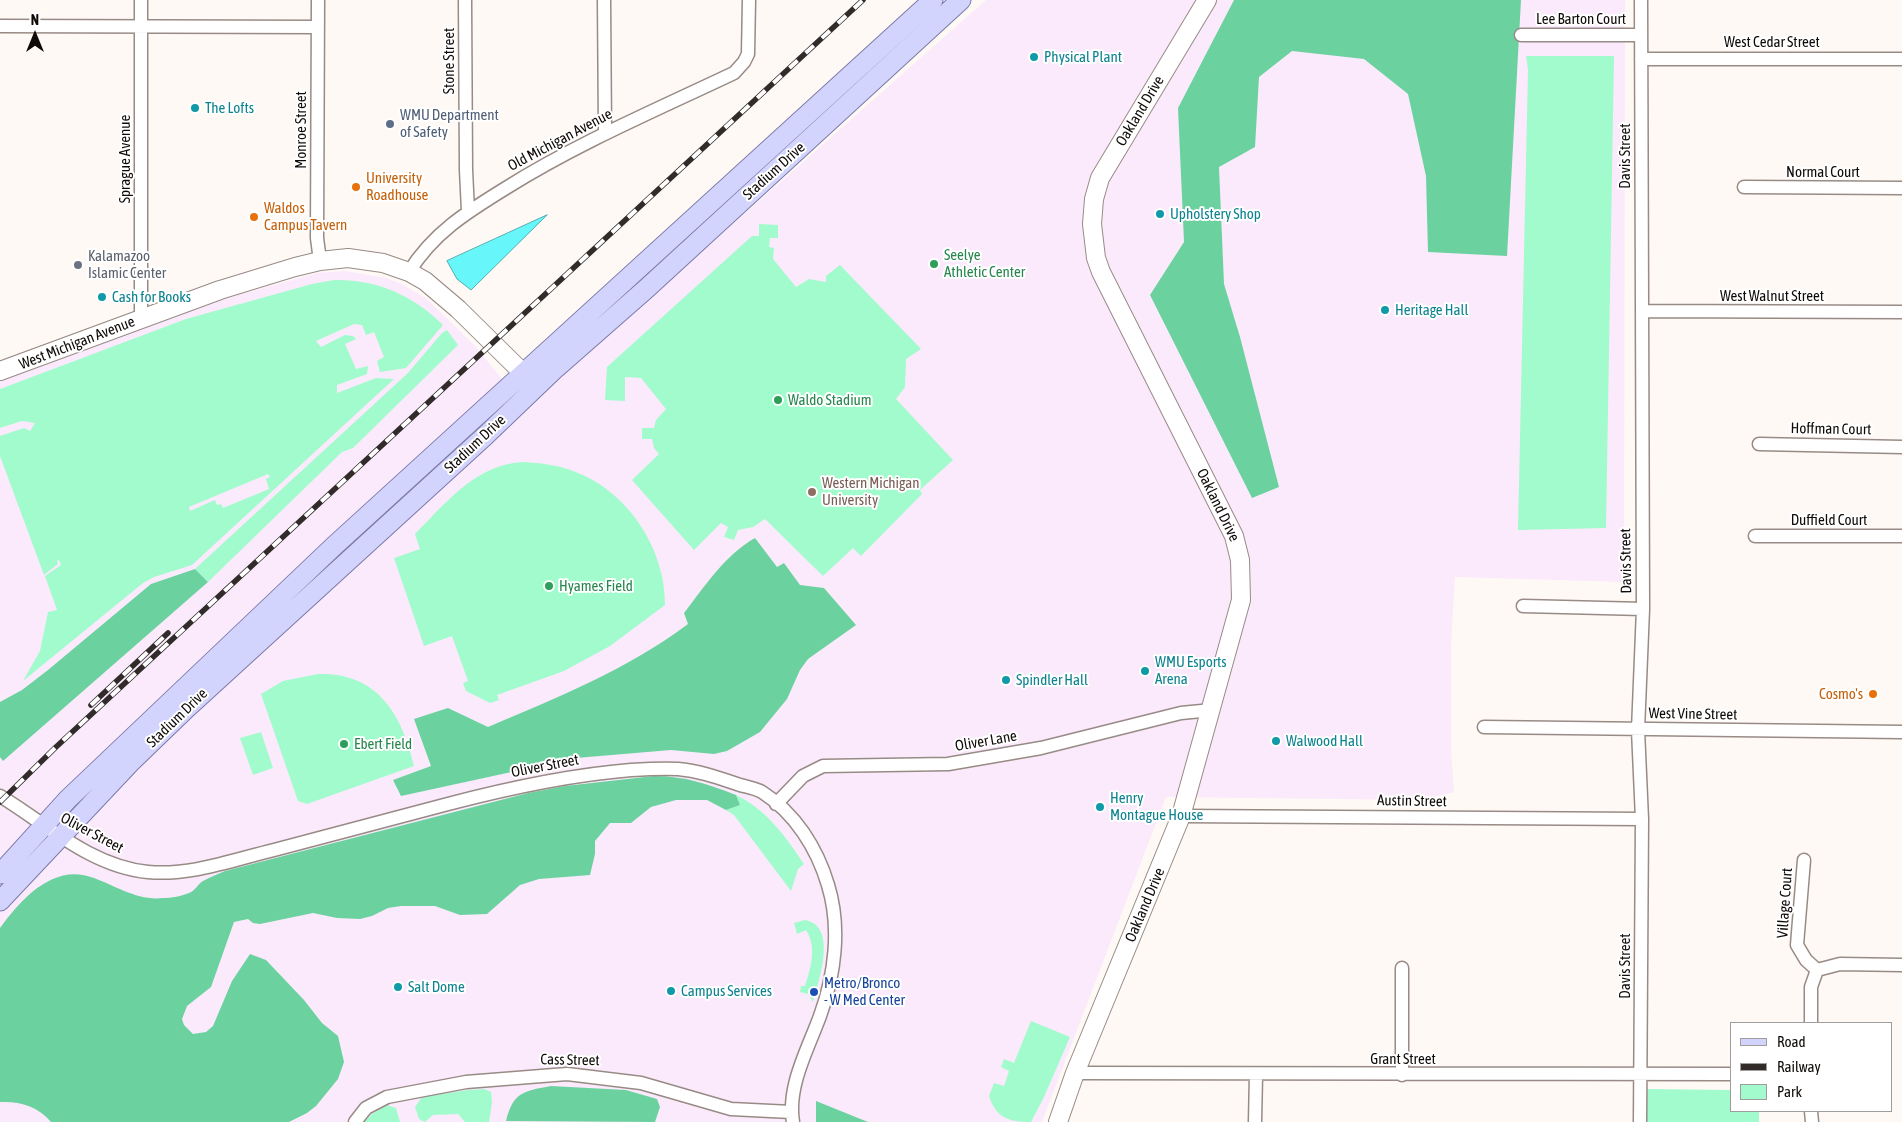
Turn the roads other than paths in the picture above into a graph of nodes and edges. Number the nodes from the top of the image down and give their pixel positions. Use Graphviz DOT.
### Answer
graph roads {
  1 [pos="140,0"];
  2 [pos="318,0"];
  3 [pos="465,0"];
  4 [pos="604,0"];
  5 [pos="749,0"];
  6 [pos="933,0"];
  7 [pos="961,0"];
  8 [pos="1207,0"];
  9 [pos="1641,0"];
  10 [pos="0,26"];
  11 [pos="318,27"];
  12 [pos="141,28"];
  13 [pos="1521,35"];
  14 [pos="1640,36"];
  15 [pos="1641,59"];
  16 [pos="1902,59"];
  17 [pos="605,132"];
  18 [pos="1744,188"];
  19 [pos="1902,188"];
  20 [pos="468,211"];
  21 [pos="320,261"];
  22 [pos="409,272"];
  23 [pos="1642,311"];
  24 [pos="1902,312"];
  25 [pos="141,319"];
  26 [pos="0,371"];
  27 [pos="524,374"];
  28 [pos="1760,444"];
  29 [pos="1902,447"];
  30 [pos="1755,536"];
  31 [pos="1902,536"];
  32 [pos="1523,606"];
  33 [pos="1643,609"];
  34 [pos="1212,710"];
  35 [pos="1484,727"];
  36 [pos="1638,730"];
  37 [pos="1902,732"];
  38 [pos="0,796"];
  39 [pos="776,804"];
  40 [pos="1182,816"];
  41 [pos="1642,819"];
  42 [pos="43,826"];
  43 [pos="60,836"];
  44 [pos="1804,860"];
  45 [pos="0,874"];
  46 [pos="0,901"];
  47 [pos="1902,965"];
  48 [pos="1402,968"];
  49 [pos="1817,970"];
  50 [pos="1811,1022"];
  51 [pos="1075,1073"];
  52 [pos="1640,1073"];
  53 [pos="1256,1074"];
  54 [pos="1730,1074"];
  55 [pos="1402,1075"];
  56 [pos="792,1117"];
  57 [pos="355,1122"];
  58 [pos="1058,1122"];
  59 [pos="1255,1122"];
  60 [pos="1640,1122"];
  1 -- 12 [label="street, Sprague Avenue"];
  2 -- 11 [label="street, Monroe Street"];
  3 -- 20 [label="street, Stone Street"];
  4 -- 17 [label="street"];
  5 -- 17 [label="street, Old Michigan Avenue"];
  6 -- 27 [label="main road, Stadium Drive"];
  7 -- 43 [label="main road, Stadium Drive"];
  8 -- 34 [label="main road, Oakland Drive"];
  9 -- 14 [label="street, Davis Street"];
  10 -- 12 [label="street"];
  11 -- 12 [label="street"];
  11 -- 21 [label="street, Monroe Street"];
  12 -- 25 [label="street, Sprague Avenue"];
  13 -- 14 [label="street, Lee Barton Court"];
  14 -- 15 [label="street, Davis Street"];
  15 -- 16 [label="street, West Cedar Street"];
  15 -- 23 [label="street, Davis Street"];
  17 -- 20 [label="street, Old Michigan Avenue"];
  18 -- 19 [label="street, Normal Court"];
  20 -- 22 [label="street, Old Michigan Avenue"];
  21 -- 22 [label="main road, West Michigan Avenue"];
  21 -- 25 [label="main road, West Michigan Avenue"];
  22 -- 27 [label="main road, West Michigan Avenue"];
  23 -- 24 [label="street, West Walnut Street"];
  23 -- 33 [label="street, Davis Street"];
  25 -- 26 [label="main road, West Michigan Avenue"];
  27 -- 42 [label="main road, Stadium Drive"];
  28 -- 29 [label="street, Hoffman Court"];
  30 -- 31 [label="street, Duffield Court"];
  32 -- 33 [label="street"];
  33 -- 36 [label="street, Davis Street"];
  34 -- 39 [label="street, Oliver Lane"];
  34 -- 40 [label="main road, Oakland Drive"];
  35 -- 36 [label="street, West Vine Street"];
  36 -- 37 [label="street, West Vine Street"];
  36 -- 41 [label="street, Davis Street"];
  38 -- 42 [label="street, Oliver Street"];
  39 -- 43 [label="street, Oliver Street"];
  39 -- 56 [label="street, Oliver Street"];
  40 -- 41 [label="street, Austin Street"];
  40 -- 51 [label="main road, Oakland Drive"];
  41 -- 52 [label="street, Davis Street"];
  42 -- 43 [label="street, Oliver Street"];
  42 -- 45 [label="main road, Stadium Drive"];
  43 -- 46 [label="main road, Stadium Drive"];
  44 -- 49 [label="street, Village Court"];
  47 -- 49 [label="street"];
  48 -- 55 [label="street"];
  49 -- 50 [label="street"];
  51 -- 53 [label="street, Grant Street"];
  51 -- 58 [label="main road, Oakland Drive"];
  52 -- 54 [label="street, Grant Street"];
  52 -- 55 [label="street, Grant Street"];
  52 -- 60 [label="street, Davis Street"];
  53 -- 55 [label="street, Grant Street"];
  53 -- 59 [label="street"];
  56 -- 57 [label="street, Cass Street"];
}
